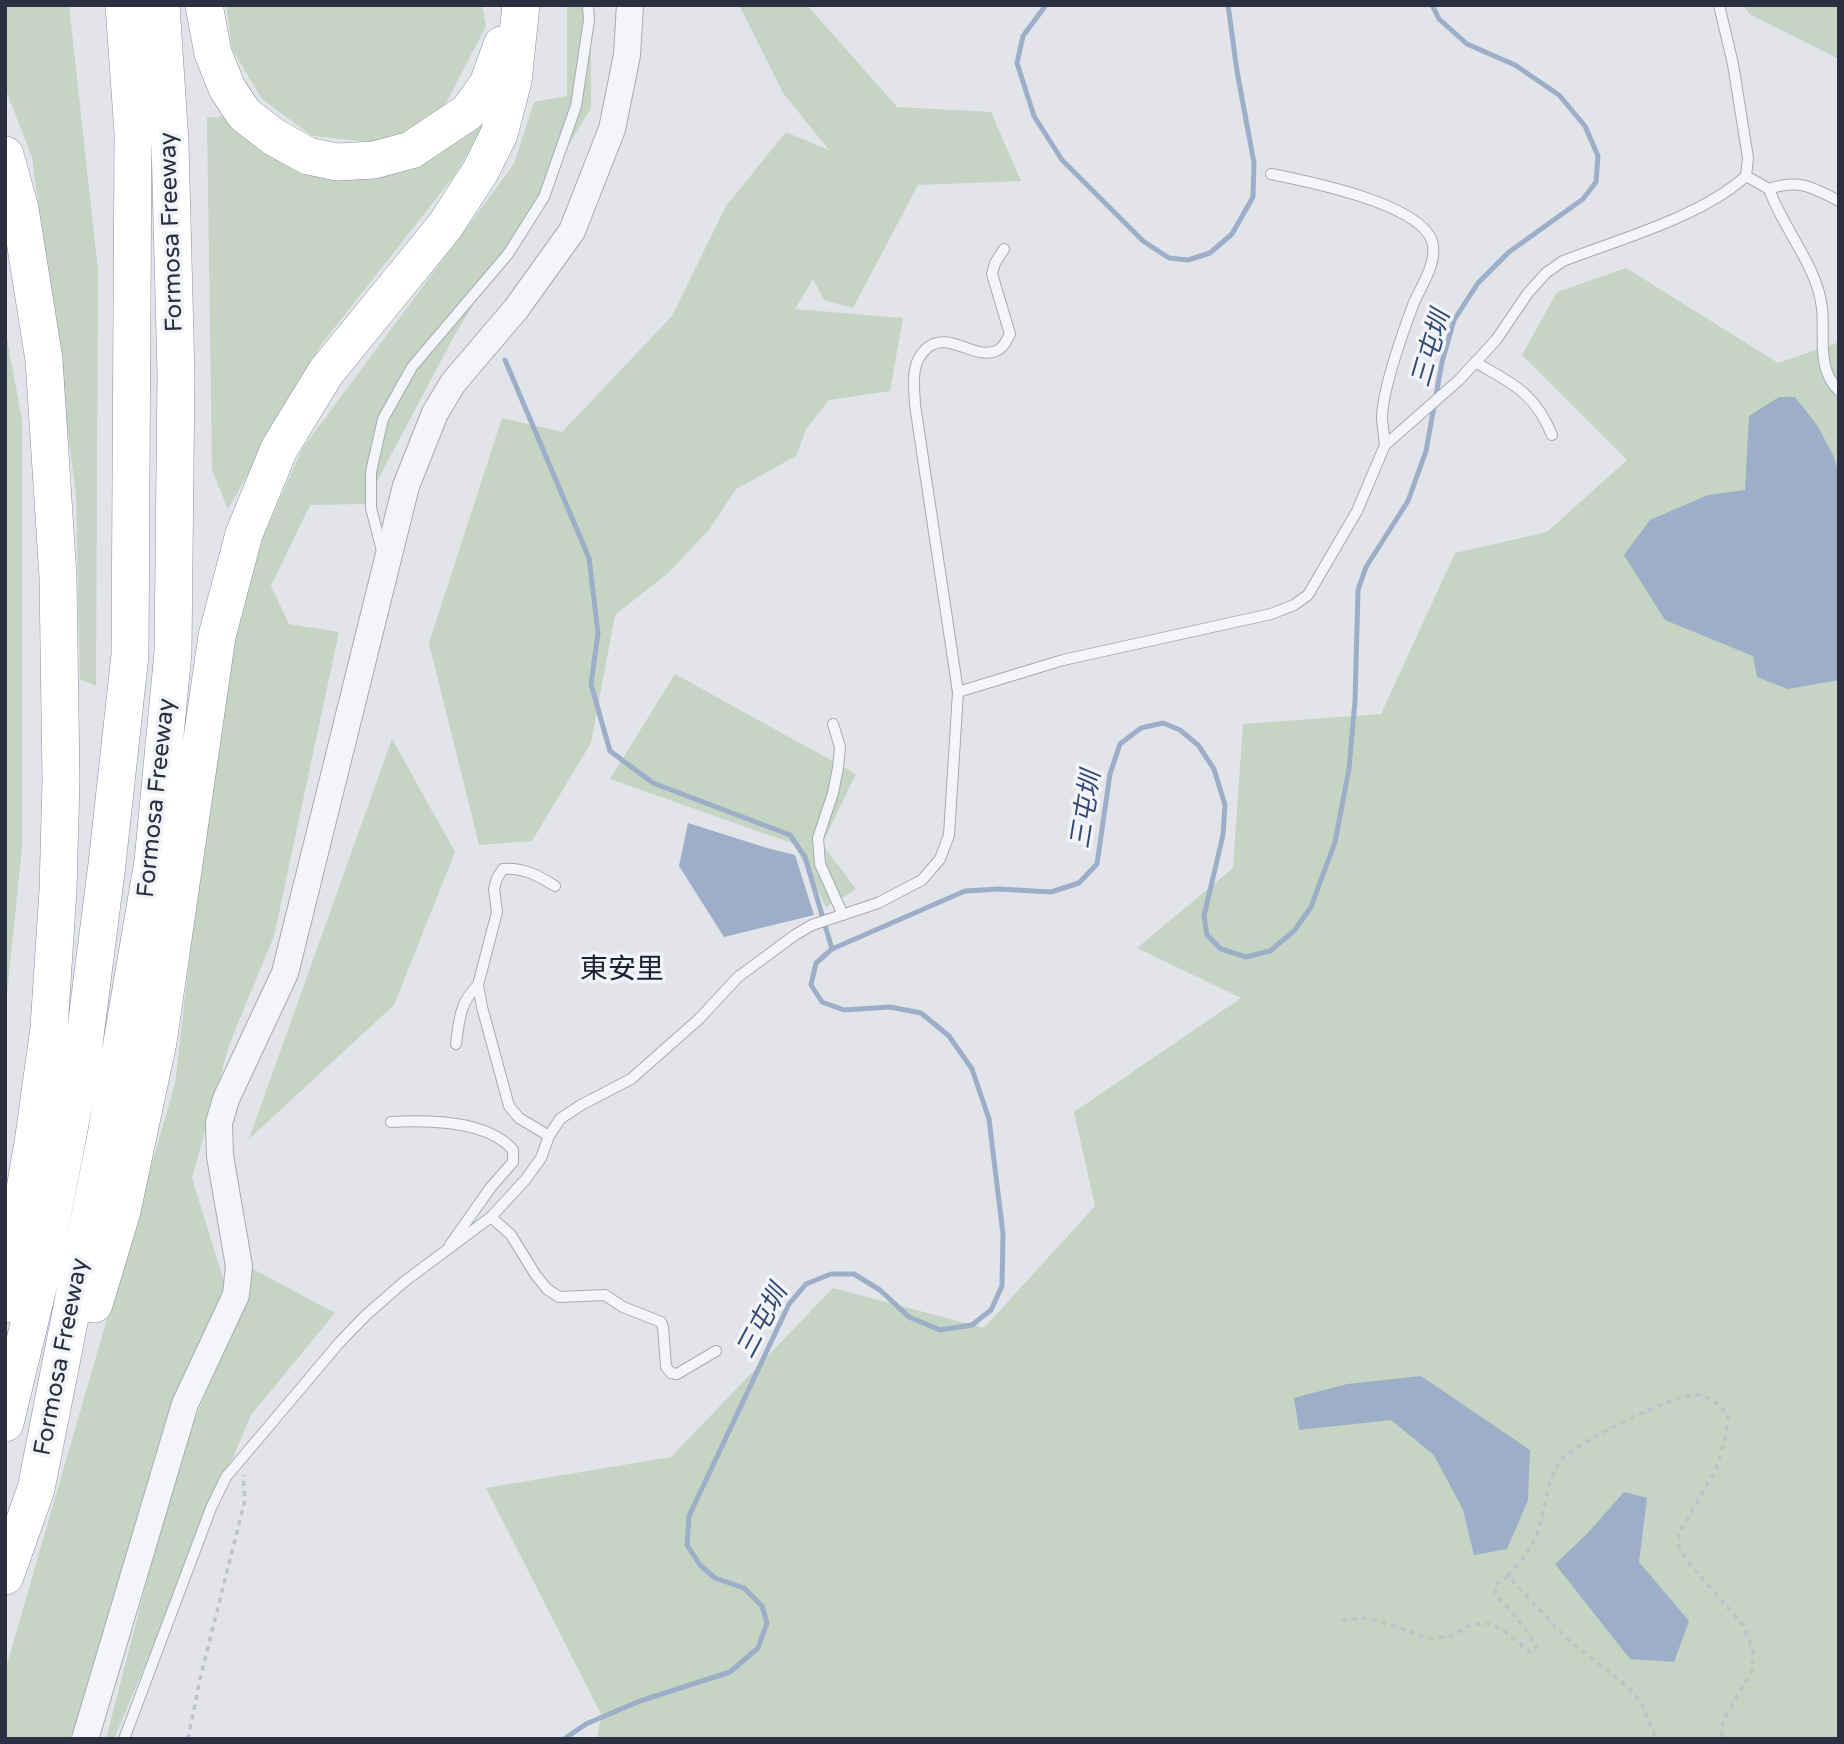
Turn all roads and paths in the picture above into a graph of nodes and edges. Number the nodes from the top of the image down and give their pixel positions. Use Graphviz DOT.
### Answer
graph roads {
  1 [pos="124,5"];
  2 [pos="161,5"];
  3 [pos="204,5"];
  4 [pos="503,5"];
  5 [pos="521,5"];
  6 [pos="588,5"];
  7 [pos="630,5"];
  8 [pos="1719,5"];
  9 [pos="5,155"];
  10 [pos="1271,174"];
  11 [pos="1746,176"];
  12 [pos="1769,189"];
  13 [pos="1839,201"];
  14 [pos="1004,249"];
  15 [pos="1475,362"];
  16 [pos="1839,391"];
  17 [pos="1552,435"];
  18 [pos="1385,445"];
  19 [pos="385,561"];
  20 [pos="958,692"];
  21 [pos="833,724"];
  22 [pos="555,886"];
  23 [pos="843,915"];
  24 [pos="478,985"];
  25 [pos="456,1044"];
  26 [pos="391,1122"];
  27 [pos="549,1136"];
  28 [pos="491,1217"];
  29 [pos="445,1253"];
  30 [pos="5,1304"];
  31 [pos="716,1351"];
  32 [pos="5,1423"];
  33 [pos="238,1462"];
  34 [pos="36,1489"];
  35 [pos="5,1576"];
  36 [pos="1508,1576"];
  37 [pos="1342,1620"];
  38 [pos="85,1739"];
  39 [pos="124,1739"];
  40 [pos="188,1739"];
  41 [pos="1656,1739"];
  42 [pos="1721,1739"];
  1 -- 32 [label="highway, Formosa Freeway"];
  2 -- 34 [label="highway, Formosa Freeway"];
  3 -- 4 [label="highway"];
  5 -- 34 [label="highway"];
  6 -- 19 [label="lane"];
  7 -- 19 [label="street"];
  8 -- 11 [label="lane"];
  9 -- 30 [label="highway"];
  10 -- 18 [label="lane"];
  11 -- 12 [label="lane"];
  11 -- 15 [label="lane"];
  12 -- 13 [label="lane"];
  12 -- 16 [label="lane"];
  14 -- 20 [label="lane"];
  15 -- 17 [label="lane"];
  15 -- 18 [label="lane"];
  18 -- 20 [label="lane"];
  19 -- 38 [label="street"];
  20 -- 23 [label="lane"];
  21 -- 23 [label="lane"];
  22 -- 24 [label="lane"];
  23 -- 27 [label="lane"];
  24 -- 25 [label="lane"];
  24 -- 27 [label="lane"];
  26 -- 29 [label="lane"];
  27 -- 28 [label="lane"];
  28 -- 29 [label="lane"];
  28 -- 31 [label="lane"];
  29 -- 33 [label="lane"];
  33 -- 39 [label="lane"];
  33 -- 40 [label="path"];
  34 -- 35 [label="highway, Formosa Freeway"];
  36 -- 37 [label="path"];
  36 -- 41 [label="path"];
  36 -- 42 [label="path"];
}
